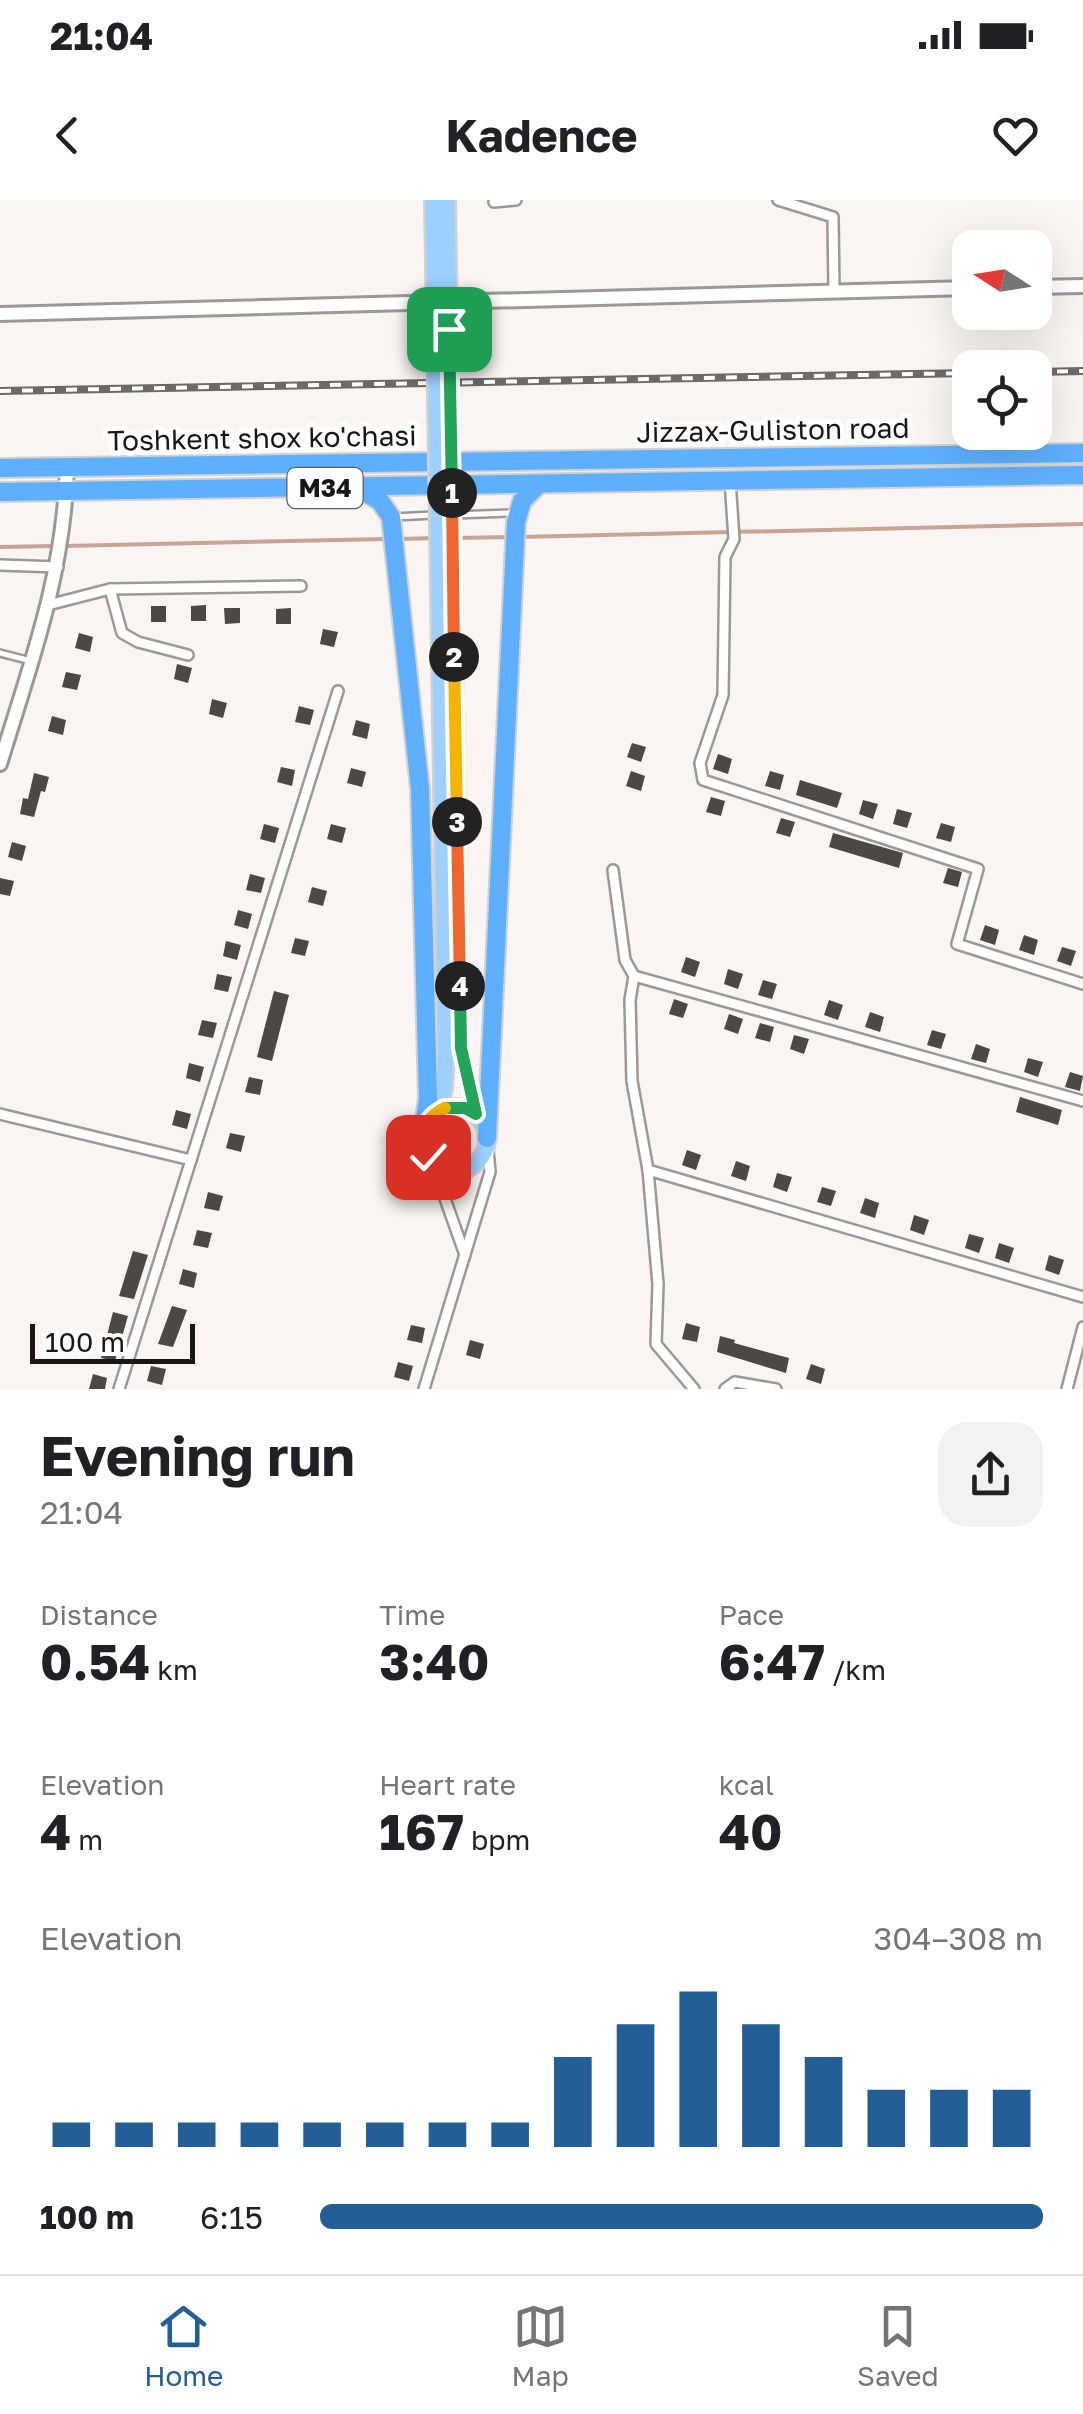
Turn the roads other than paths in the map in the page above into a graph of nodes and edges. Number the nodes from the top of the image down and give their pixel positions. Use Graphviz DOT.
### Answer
graph roads {
  1 [pos="433,200"];
  2 [pos="447,200"];
  3 [pos="516,200"];
  4 [pos="778,200"];
  5 [pos="494,202"];
  6 [pos="1052,286"];
  7 [pos="1083,286"];
  8 [pos="952,289"];
  9 [pos="834,292"];
  10 [pos="0,314"];
  11 [pos="1083,453"];
  12 [pos="584,460"];
  13 [pos="0,468"];
  14 [pos="67,468"];
  15 [pos="1083,475"];
  16 [pos="730,480"];
  17 [pos="584,483"];
  18 [pos="540,484"];
  19 [pos="355,487"];
  20 [pos="0,492"];
  21 [pos="66,492"];
  22 [pos="517,518"];
  23 [pos="391,521"];
  24 [pos="59,561"];
  25 [pos="0,565"];
  26 [pos="301,586"];
  27 [pos="446,588"];
  28 [pos="110,589"];
  29 [pos="48,605"];
  30 [pos="0,654"];
  31 [pos="188,654"];
  32 [pos="31,662"];
  33 [pos="338,691"];
  34 [pos="0,764"];
  35 [pos="613,870"];
  36 [pos="634,976"];
  37 [pos="1083,984"];
  38 [pos="1083,1101"];
  39 [pos="436,1112"];
  40 [pos="0,1114"];
  41 [pos="476,1114"];
  42 [pos="423,1133"];
  43 [pos="487,1138"];
  44 [pos="190,1160"];
  45 [pos="432,1162"];
  46 [pos="648,1170"];
  47 [pos="466,1258"];
  48 [pos="1083,1297"];
  49 [pos="1083,1327"];
  50 [pos="1080,1348"];
  51 [pos="119,1389"];
  52 [pos="424,1389"];
  53 [pos="694,1389"];
  54 [pos="726,1389"];
  55 [pos="776,1389"];
  56 [pos="1066,1389"];
  1 -- 27 [label="main road, bridge"];
  2 -- 27 [label="main road, bridge"];
  3 -- 5 [label="street"];
  4 -- 9 [label="street"];
  6 -- 7 [label="street"];
  8 -- 9 [label="street"];
  9 -- 10 [label="street"];
  11 -- 12 [label="highway, Jizzax-Guliston road / M34"];
  12 -- 14 [label="highway, Toshkent shox ko'chasi / M34"];
  13 -- 14 [label="highway, Toshkent shox ko'chasi / M34"];
  14 -- 21 [label="street"];
  15 -- 16 [label="highway, Jizzax-Guliston road / M34"];
  16 -- 17 [label="highway, Jizzax-Guliston road / M34"];
  16 -- 37 [label="street"];
  17 -- 18 [label="highway, Toshkent shox ko'chasi / M34"];
  18 -- 19 [label="highway, Toshkent shox ko'chasi / M34"];
  18 -- 22 [label="highway"];
  19 -- 21 [label="highway, Toshkent shox ko'chasi / M34"];
  19 -- 23 [label="highway"];
  20 -- 21 [label="highway, M34"];
  21 -- 24 [label="street"];
  22 -- 23 [label="lane"];
  22 -- 43 [label="highway"];
  23 -- 42 [label="highway"];
  24 -- 25 [label="street"];
  24 -- 29 [label="street"];
  26 -- 28 [label="street"];
  27 -- 39 [label="main road"];
  27 -- 41 [label="main road"];
  28 -- 29 [label="street"];
  28 -- 31 [label="street"];
  29 -- 32 [label="street"];
  30 -- 32 [label="lane"];
  32 -- 34 [label="street"];
  33 -- 44 [label="street"];
  35 -- 36 [label="street"];
  36 -- 38 [label="street"];
  36 -- 46 [label="street"];
  39 -- 41 [label="main road"];
  39 -- 42 [label="main road"];
  40 -- 44 [label="street"];
  41 -- 43 [label="main road"];
  42 -- 45 [label="main road"];
  43 -- 45 [label="main road"];
  43 -- 47 [label="street"];
  44 -- 51 [label="street"];
  45 -- 47 [label="street"];
  46 -- 48 [label="street"];
  46 -- 53 [label="street"];
  47 -- 52 [label="street"];
  49 -- 50 [label="street"];
  50 -- 56 [label="street"];
  54 -- 55 [label="street"];
}
